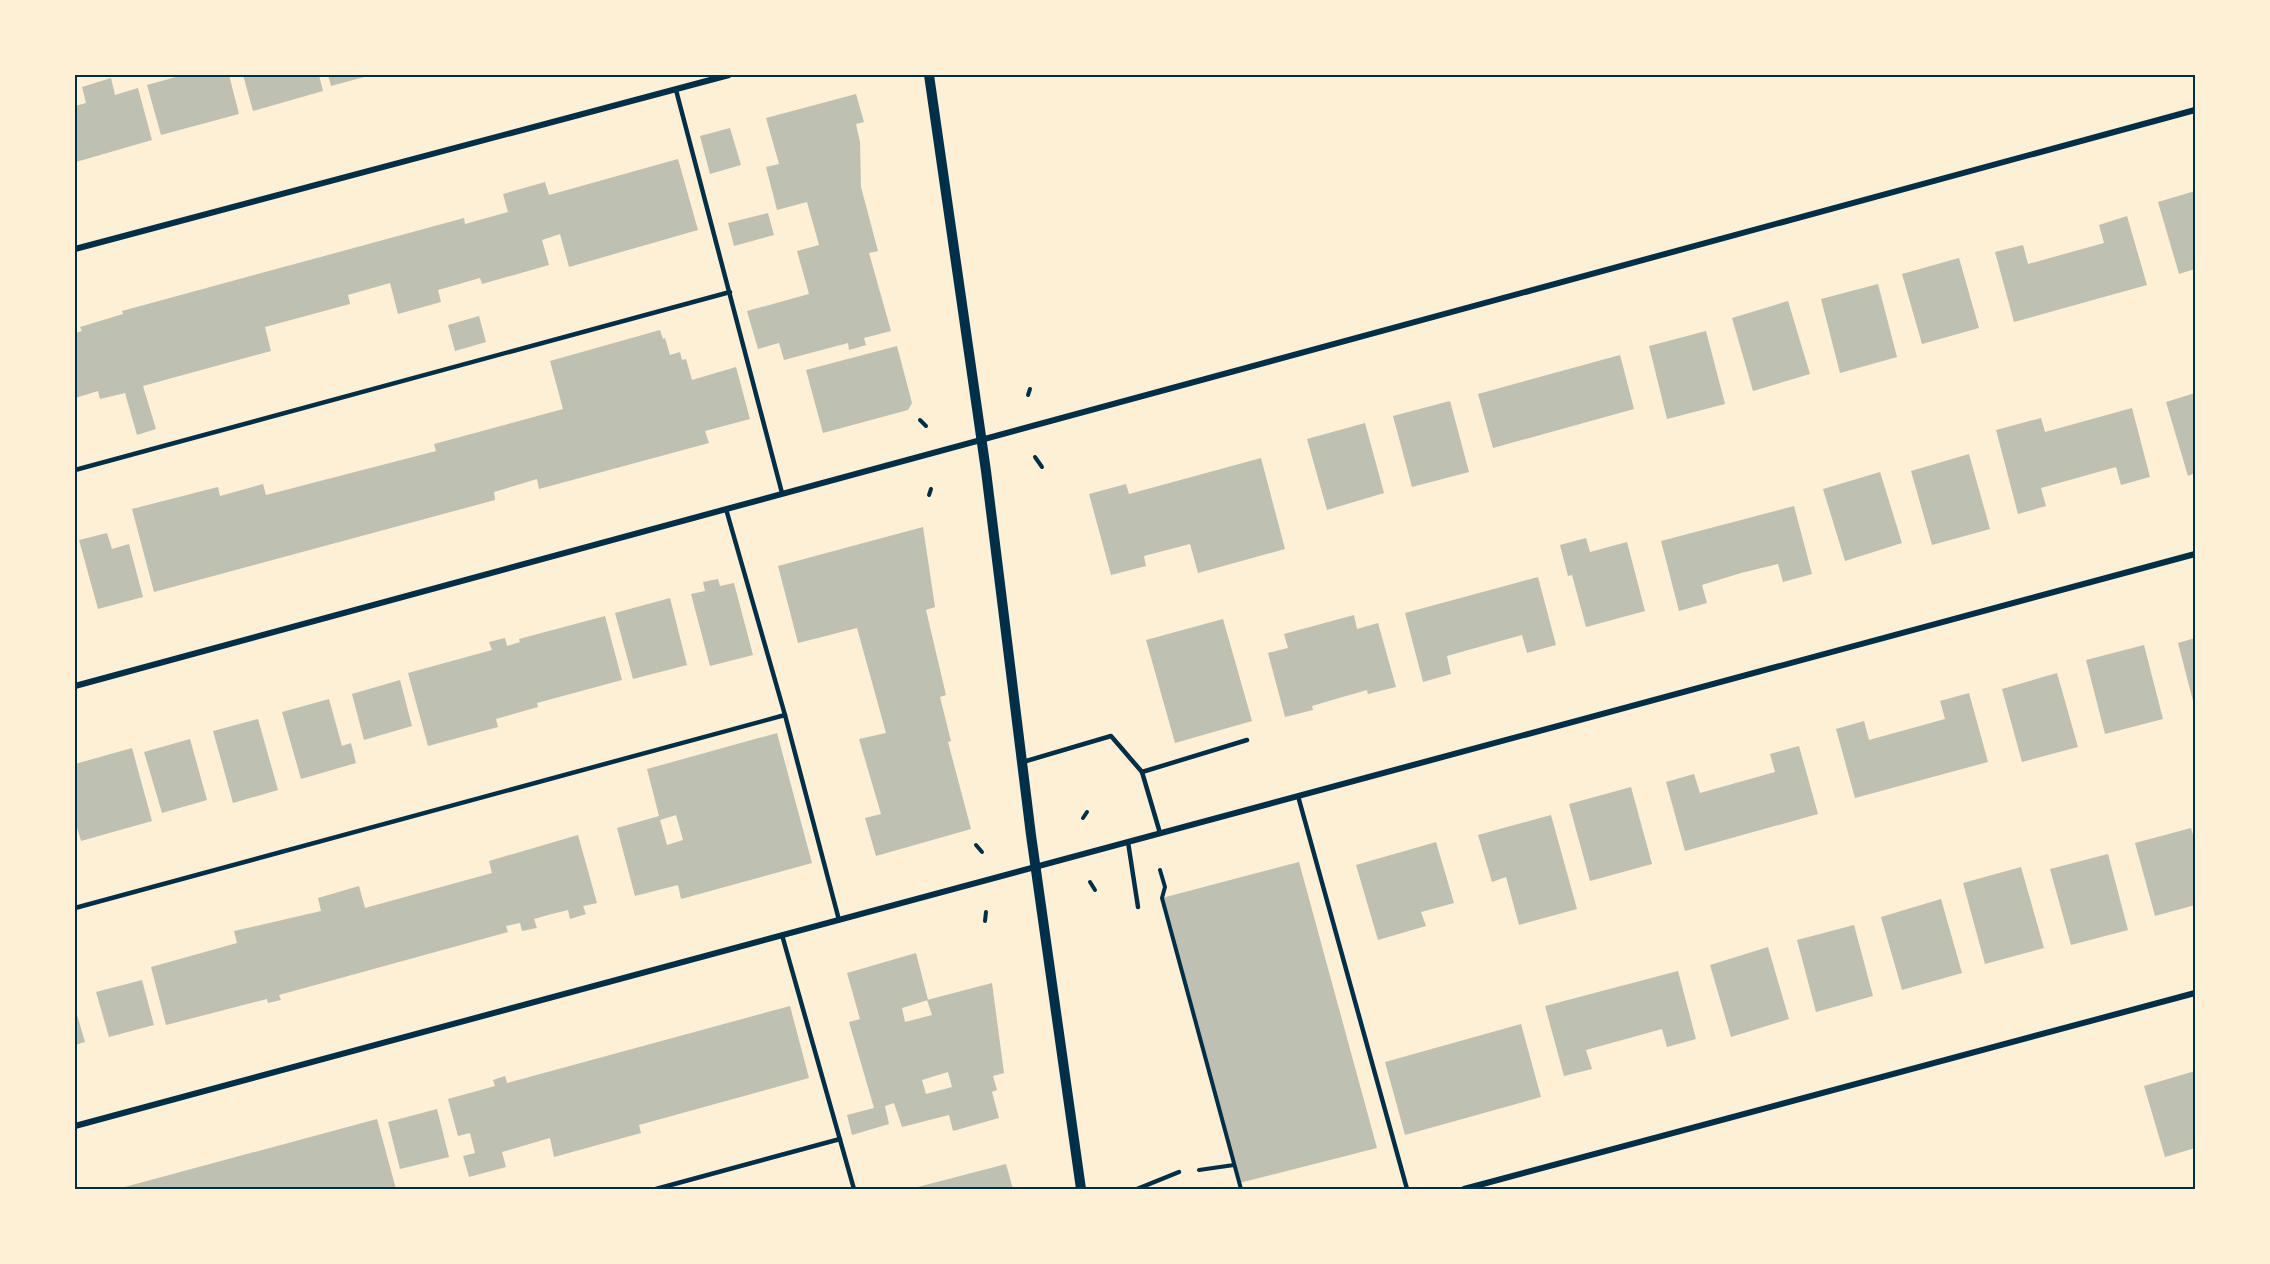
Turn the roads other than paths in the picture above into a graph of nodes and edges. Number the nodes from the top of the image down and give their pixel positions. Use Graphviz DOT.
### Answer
graph roads {
  1 [pos="729,75"];
  2 [pos="929,75"];
  3 [pos="676,90"];
  4 [pos="2195,110"];
  5 [pos="75,249"];
  6 [pos="730,292"];
  7 [pos="981,440"];
  8 [pos="75,470"];
  9 [pos="782,493"];
  10 [pos="726,508"];
  11 [pos="2195,554"];
  12 [pos="75,686"];
  13 [pos="785,715"];
  14 [pos="1247,740"];
  15 [pos="1023,762"];
  16 [pos="1143,772"];
  17 [pos="1298,796"];
  18 [pos="1160,833"];
  19 [pos="1128,842"];
  20 [pos="1036,867"];
  21 [pos="1138,907"];
  22 [pos="75,908"];
  23 [pos="839,920"];
  24 [pos="782,935"];
  25 [pos="2195,993"];
  26 [pos="75,1126"];
  27 [pos="840,1139"];
  28 [pos="1179,1173"];
  29 [pos="656,1189"];
  30 [pos="854,1189"];
  31 [pos="1081,1189"];
  32 [pos="1137,1189"];
  33 [pos="1407,1189"];
  34 [pos="1464,1189"];
  1 -- 3 [label="street"];
  2 -- 7 [label="street"];
  3 -- 5 [label="street"];
  3 -- 6 [label="lane"];
  4 -- 7 [label="street"];
  6 -- 8 [label="lane"];
  6 -- 9 [label="lane"];
  7 -- 9 [label="street"];
  7 -- 15 [label="street"];
  9 -- 10 [label="street"];
  10 -- 12 [label="street"];
  10 -- 13 [label="lane"];
  11 -- 17 [label="street"];
  13 -- 22 [label="lane"];
  13 -- 23 [label="lane"];
  14 -- 16 [label="lane"];
  15 -- 16 [label="lane"];
  15 -- 20 [label="street"];
  16 -- 18 [label="lane"];
  17 -- 18 [label="street"];
  17 -- 33 [label="lane"];
  18 -- 19 [label="street"];
  19 -- 20 [label="street"];
  19 -- 21 [label="lane"];
  20 -- 23 [label="street"];
  20 -- 31 [label="street"];
  23 -- 24 [label="street"];
  24 -- 26 [label="street"];
  24 -- 27 [label="lane"];
  25 -- 34 [label="street"];
  27 -- 29 [label="lane"];
  27 -- 30 [label="lane"];
  28 -- 32 [label="lane"];
}
